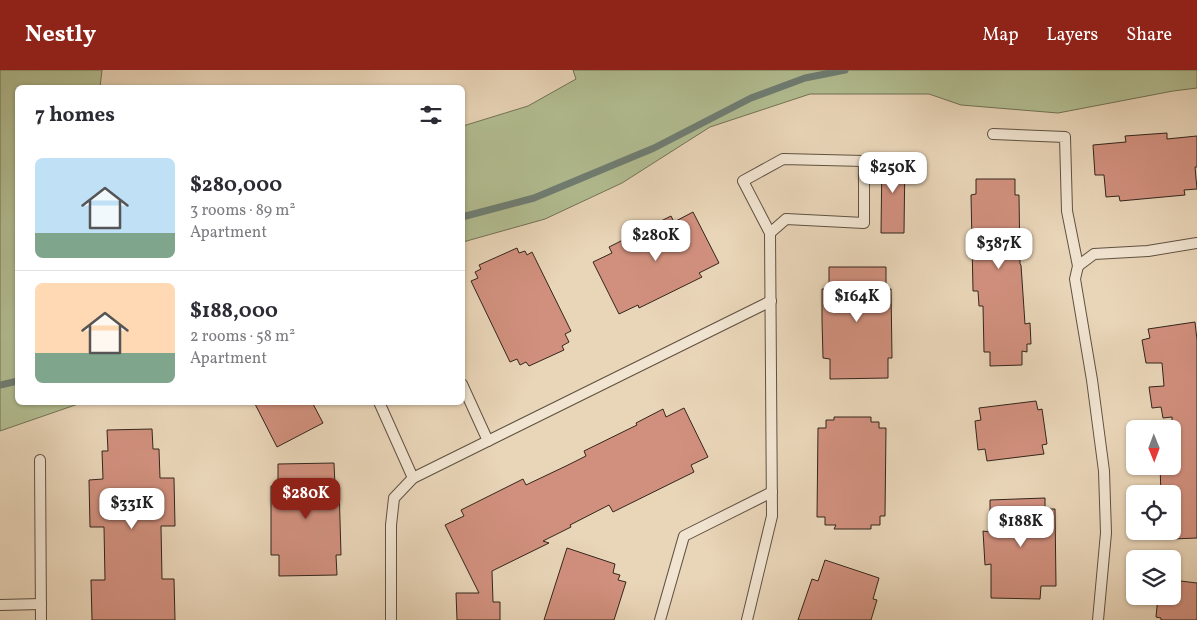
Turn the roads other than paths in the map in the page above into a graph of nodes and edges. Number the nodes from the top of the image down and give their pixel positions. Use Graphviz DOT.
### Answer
graph roads {
  1 [pos="993,134"];
  2 [pos="770,233"];
  3 [pos="1197,243"];
  4 [pos="1078,266"];
  5 [pos="771,301"];
  6 [pos="465,391"];
  7 [pos="380,405"];
  8 [pos="488,441"];
  9 [pos="40,460"];
  10 [pos="413,478"];
  11 [pos="772,492"];
  12 [pos="41,604"];
  13 [pos="0,605"];
  14 [pos="41,620"];
  15 [pos="391,620"];
  16 [pos="660,620"];
  17 [pos="747,620"];
  18 [pos="1098,620"];
  1 -- 4 [label="lane"];
  2 -- 2 [label="lane"];
  2 -- 5 [label="lane"];
  3 -- 4 [label="lane"];
  4 -- 18 [label="lane"];
  5 -- 8 [label="lane"];
  5 -- 11 [label="lane"];
  6 -- 8 [label="lane"];
  7 -- 10 [label="lane"];
  8 -- 10 [label="lane"];
  9 -- 12 [label="lane"];
  10 -- 15 [label="lane"];
  11 -- 16 [label="lane"];
  11 -- 17 [label="lane"];
  12 -- 13 [label="lane"];
  12 -- 14 [label="lane"];
}
